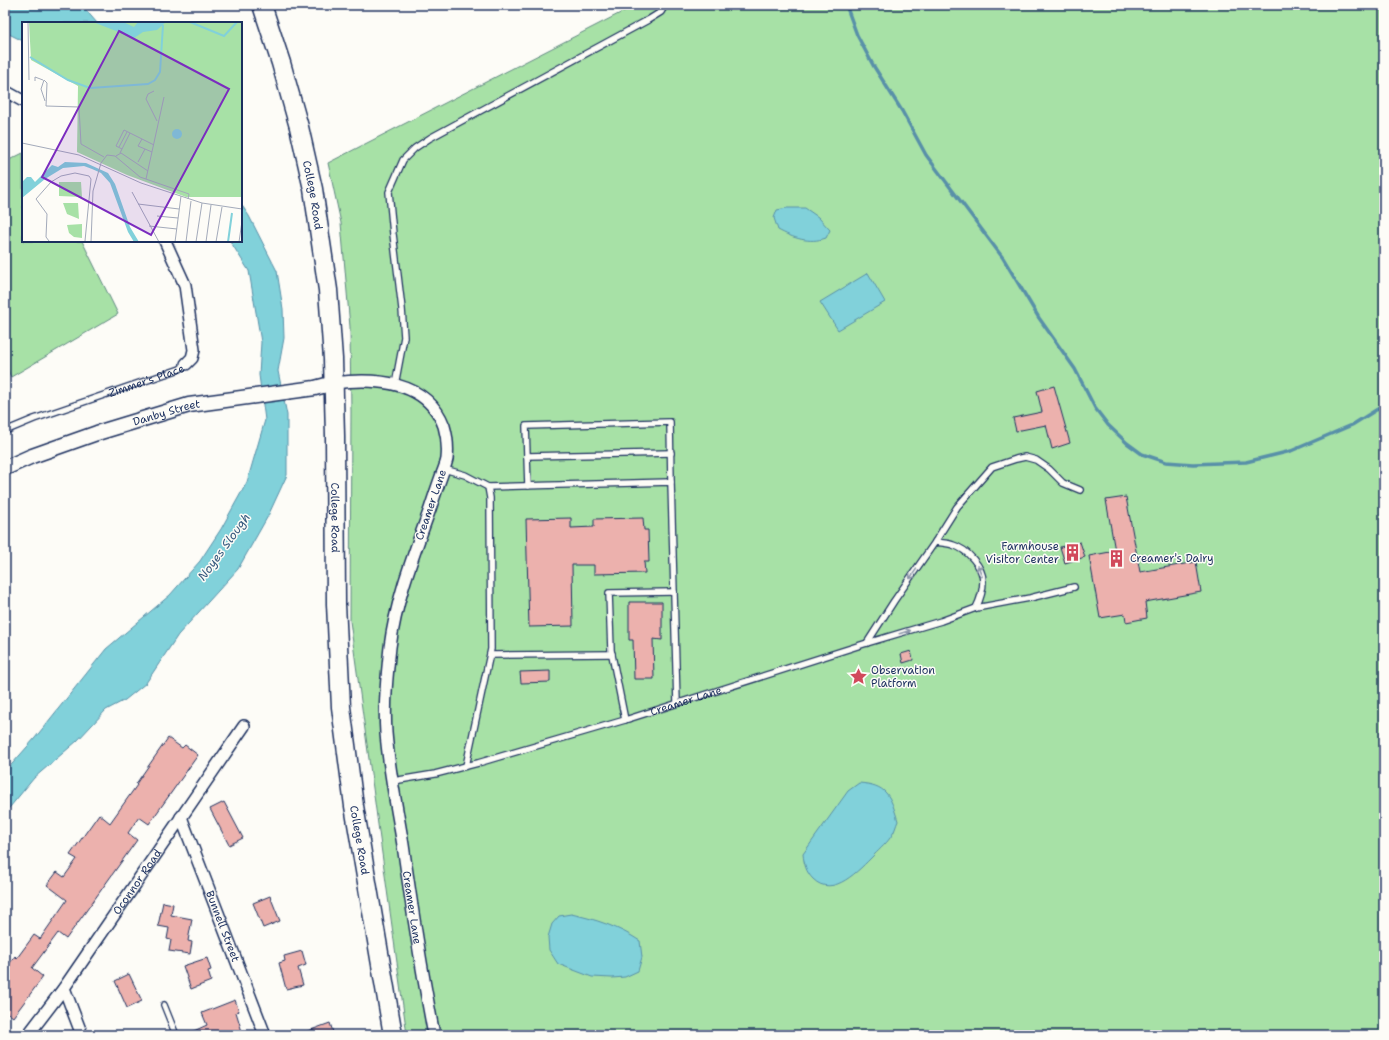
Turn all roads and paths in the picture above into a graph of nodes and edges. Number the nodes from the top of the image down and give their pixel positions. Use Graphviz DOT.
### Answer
graph roads {
  1 [pos="262,5"];
  2 [pos="665,5"];
  3 [pos="5,91"];
  4 [pos="22,100"];
  5 [pos="165,242"];
  6 [pos="186,364"];
  7 [pos="334,383"];
  8 [pos="395,385"];
  9 [pos="5,431"];
  10 [pos="671,453"];
  11 [pos="527,456"];
  12 [pos="5,468"];
  13 [pos="444,469"];
  14 [pos="672,482"];
  15 [pos="528,486"];
  16 [pos="488,487"];
  17 [pos="1080,490"];
  18 [pos="935,542"];
  19 [pos="1074,587"];
  20 [pos="674,592"];
  21 [pos="976,608"];
  22 [pos="867,643"];
  23 [pos="612,654"];
  24 [pos="490,655"];
  25 [pos="677,703"];
  26 [pos="625,720"];
  27 [pos="244,726"];
  28 [pos="466,766"];
  29 [pos="393,780"];
  30 [pos="181,817"];
  31 [pos="64,988"];
  32 [pos="164,1005"];
  33 [pos="28,1035"];
  34 [pos="82,1035"];
  35 [pos="176,1035"];
  36 [pos="265,1035"];
  37 [pos="393,1035"];
  38 [pos="434,1035"];
  1 -- 7 [label="main road, College Road"];
  2 -- 8 [label="lane"];
  3 -- 4 [label="street"];
  5 -- 6 [label="street, Zimmer's Place"];
  6 -- 9 [label="lane, Zimmer's Place"];
  7 -- 8 [label="street, Creamer Lane"];
  7 -- 12 [label="street, Danby Street"];
  7 -- 37 [label="main road, College Road"];
  8 -- 13 [label="street, Creamer Lane"];
  10 -- 11 [label="lane"];
  10 -- 11 [label="lane"];
  10 -- 14 [label="lane"];
  11 -- 15 [label="lane"];
  13 -- 16 [label="lane"];
  13 -- 29 [label="street, Creamer Lane"];
  14 -- 15 [label="lane"];
  14 -- 20 [label="lane"];
  15 -- 16 [label="lane"];
  16 -- 24 [label="lane"];
  17 -- 18 [label="lane"];
  21 -- 18 [label="lane, one-way"];
  18 -- 22 [label="lane, one-way"];
  19 -- 21 [label="lane, Creamer Lane"];
  20 -- 23 [label="lane"];
  20 -- 25 [label="lane"];
  22 -- 21 [label="lane, Creamer Lane, one-way"];
  22 -- 25 [label="lane, Creamer Lane"];
  23 -- 24 [label="lane"];
  23 -- 26 [label="lane"];
  24 -- 28 [label="lane"];
  25 -- 26 [label="lane, Creamer Lane"];
  26 -- 28 [label="lane, Creamer Lane"];
  27 -- 30 [label="street, Oconnor Road"];
  28 -- 29 [label="lane, Creamer Lane"];
  29 -- 38 [label="street, Creamer Lane"];
  30 -- 31 [label="street, Oconnor Road"];
  30 -- 36 [label="street, Bunnell Street"];
  31 -- 33 [label="street, Oconnor Road"];
  31 -- 34 [label="street"];
  32 -- 35 [label="lane"];
}
